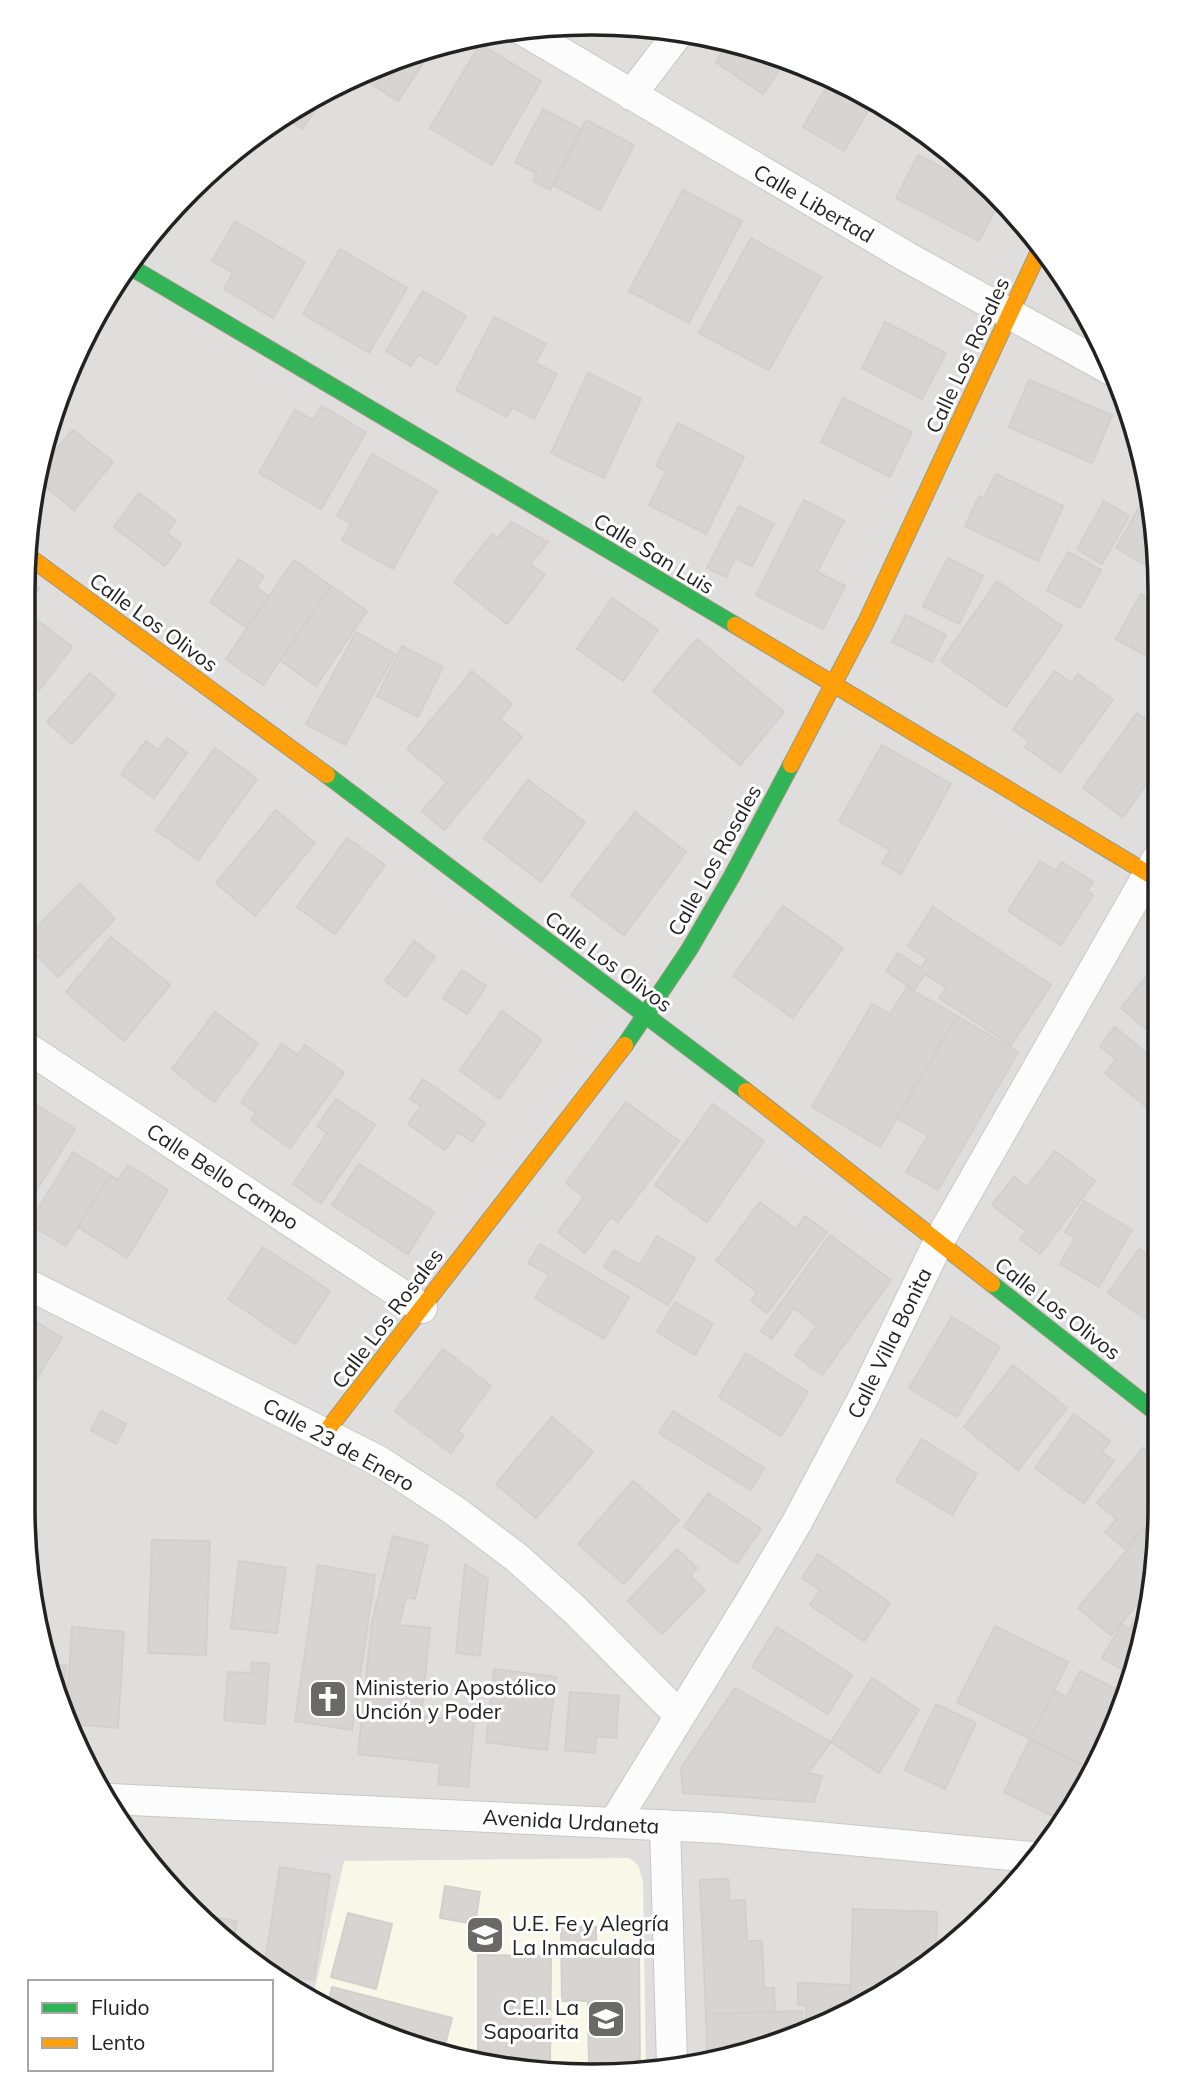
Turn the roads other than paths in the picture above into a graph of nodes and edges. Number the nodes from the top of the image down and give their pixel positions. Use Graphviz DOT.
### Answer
graph roads {
  1 [pos="536,38"];
  2 [pos="672,41"];
  3 [pos="631,95"];
  4 [pos="1036,257"];
  5 [pos="137,271"];
  6 [pos="1010,314"];
  7 [pos="1099,363"];
  8 [pos="36,562"];
  9 [pos="833,685"];
  10 [pos="1148,867"];
  11 [pos="1148,880"];
  12 [pos="645,1015"];
  13 [pos="35,1053"];
  14 [pos="939,1241"];
  15 [pos="35,1288"];
  16 [pos="422,1308"];
  17 [pos="1148,1406"];
  18 [pos="326,1433"];
  19 [pos="680,1716"];
  20 [pos="118,1799"];
  21 [pos="614,1823"];
  22 [pos="665,1825"];
  23 [pos="1024,1856"];
  24 [pos="672,2058"];
  1 -- 3 [label="street, Calle Libertad"];
  2 -- 3 [label="street"];
  3 -- 6 [label="street, Calle Libertad"];
  4 -- 6 [label="street, Calle Los Rosales"];
  5 -- 9 [label="street, Calle San Luis"];
  6 -- 7 [label="street, Calle Libertad"];
  6 -- 9 [label="street, Calle Los Rosales"];
  8 -- 12 [label="street, Calle Los Olivos"];
  9 -- 10 [label="street, Calle San Luis"];
  9 -- 12 [label="street, Calle Los Rosales"];
  11 -- 14 [label="street, Calle Villa Bonita"];
  12 -- 14 [label="street, Calle Los Olivos"];
  12 -- 16 [label="street, Calle Los Rosales"];
  13 -- 16 [label="street, Calle Bello Campo"];
  14 -- 17 [label="street, Calle Los Olivos"];
  14 -- 19 [label="street, Calle Villa Bonita"];
  15 -- 18 [label="street, Calle 23 de Enero"];
  16 -- 18 [label="street, Calle Los Rosales"];
  18 -- 19 [label="street, Calle 23 de Enero"];
  19 -- 21 [label="street, Calle Villa Bonita"];
  20 -- 21 [label="street, Avenida Urdaneta"];
  21 -- 22 [label="street, Avenida Urdaneta"];
  22 -- 23 [label="street, Avenida Urdaneta"];
  22 -- 24 [label="street"];
}
